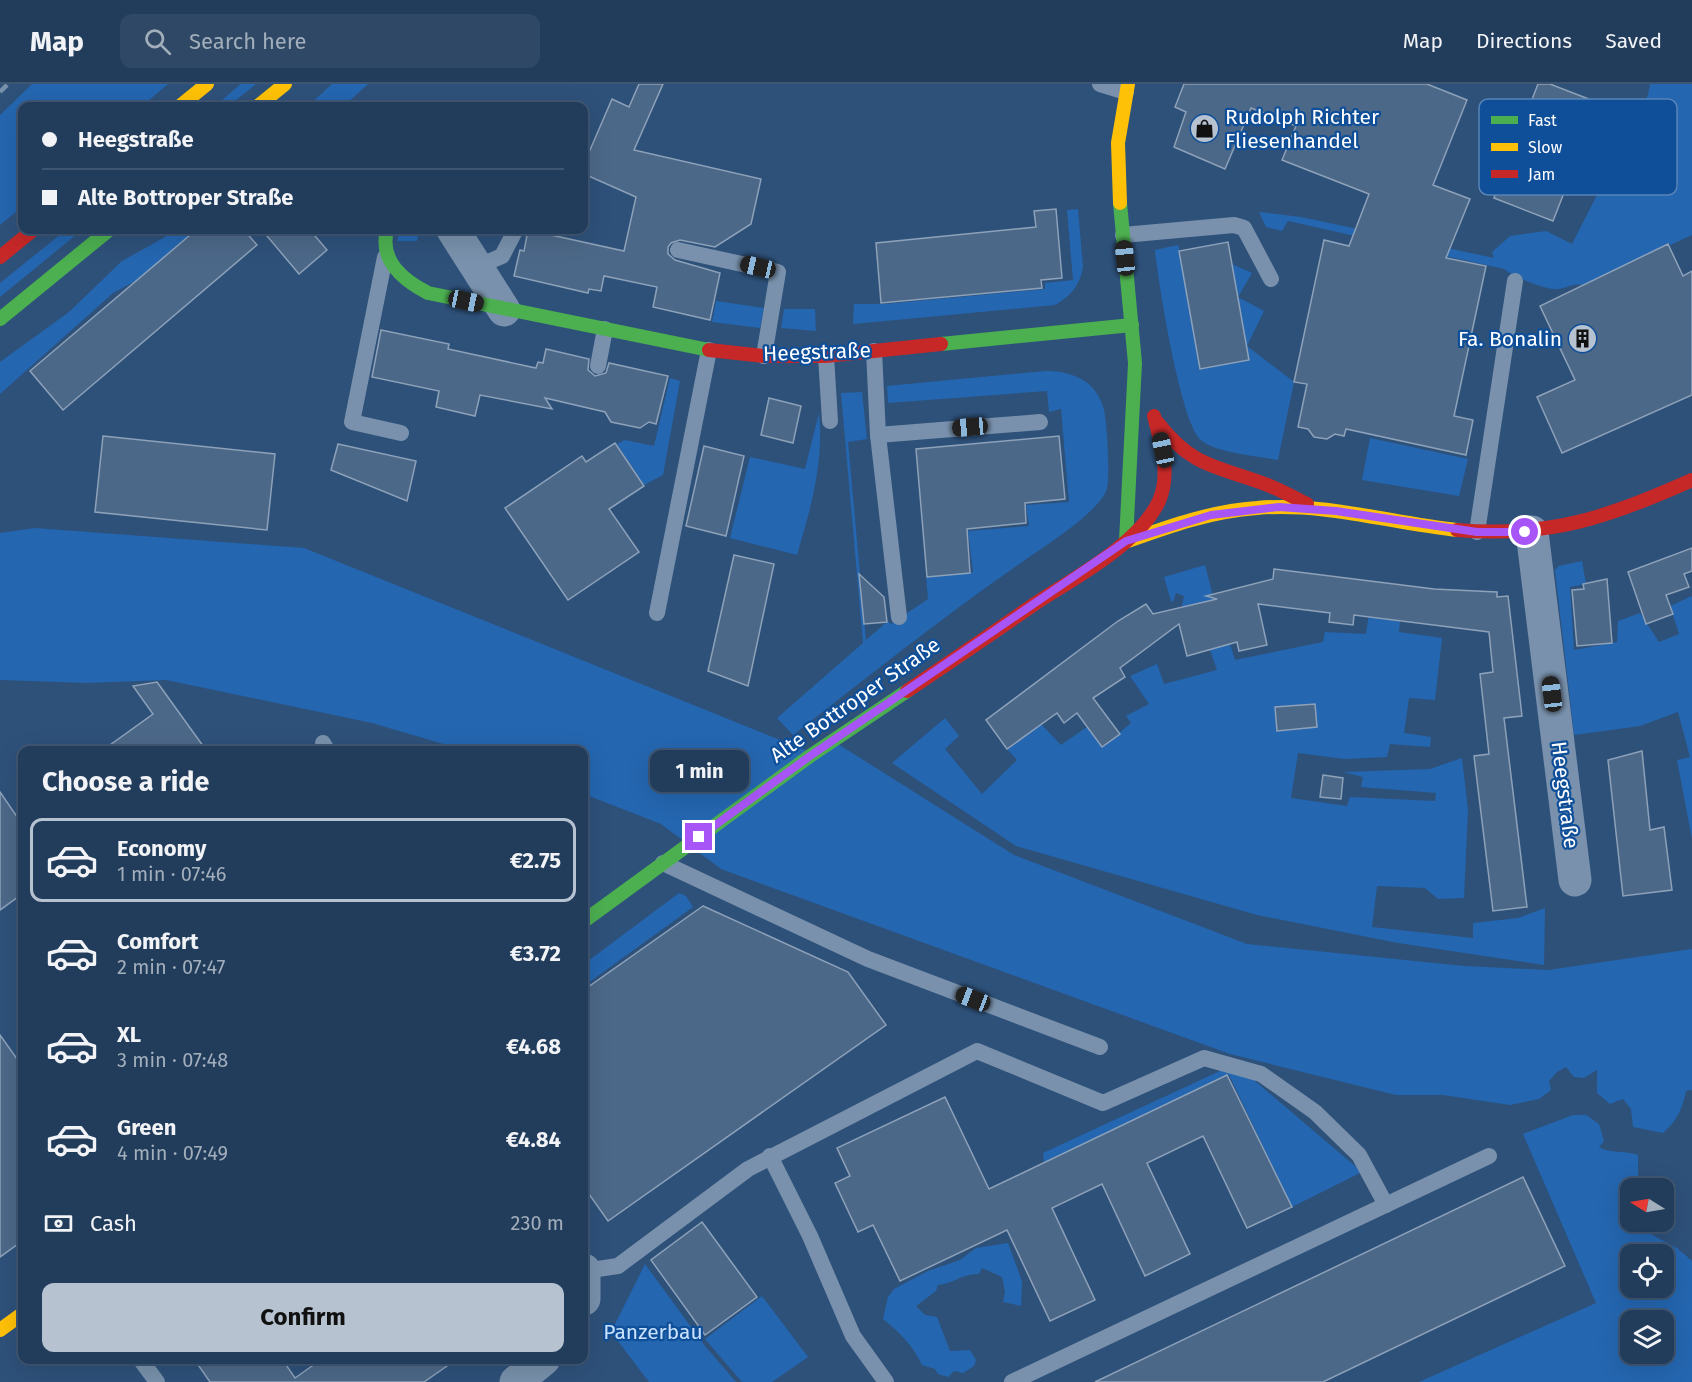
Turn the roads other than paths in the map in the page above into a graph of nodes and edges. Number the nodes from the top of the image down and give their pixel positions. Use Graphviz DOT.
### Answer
graph roads {
  1 [pos="207,84"];
  2 [pos="285,84"];
  3 [pos="1100,84"];
  4 [pos="1127,88"];
  5 [pos="185,102"];
  6 [pos="263,102"];
  7 [pos="28,234"];
  8 [pos="104,234"];
  9 [pos="385,234"];
  10 [pos="456,234"];
  11 [pos="513,234"];
  12 [pos="1123,235"];
  13 [pos="678,250"];
  14 [pos="386,254"];
  15 [pos="0,256"];
  16 [pos="479,266"];
  17 [pos="1271,279"];
  18 [pos="1515,281"];
  19 [pos="504,310"];
  20 [pos="0,319"];
  21 [pos="1132,325"];
  22 [pos="605,329"];
  23 [pos="709,350"];
  24 [pos="874,351"];
  25 [pos="764,356"];
  26 [pos="825,356"];
  27 [pos="1135,363"];
  28 [pos="598,366"];
  29 [pos="1150,406"];
  30 [pos="830,421"];
  31 [pos="1040,422"];
  32 [pos="401,433"];
  33 [pos="878,435"];
  34 [pos="1692,480"];
  35 [pos="1316,509"];
  36 [pos="1477,532"];
  37 [pos="1532,532"];
  38 [pos="1126,541"];
  39 [pos="657,613"];
  40 [pos="899,617"];
  41 [pos="663,863"];
  42 [pos="1575,880"];
  43 [pos="588,918"];
  44 [pos="1100,1047"];
  45 [pos="770,1156"];
  46 [pos="1489,1156"];
  47 [pos="1386,1205"];
  48 [pos="588,1270"];
  49 [pos="18,1317"];
  50 [pos="0,1330"];
  51 [pos="144,1364"];
  52 [pos="538,1364"];
  53 [pos="157,1382"];
  54 [pos="516,1382"];
  55 [pos="886,1382"];
  56 [pos="1012,1382"];
  1 -- 5 [label="street"];
  2 -- 6 [label="street"];
  3 -- 4 [label="lane"];
  4 -- 12 [label="street"];
  7 -- 15 [label="street"];
  8 -- 20 [label="street"];
  9 -- 14 [label="street"];
  10 -- 16 [label="street"];
  11 -- 16 [label="lane"];
  12 -- 17 [label="lane"];
  12 -- 21 [label="street"];
  13 -- 25 [label="lane"];
  14 -- 19 [label="street, Heegstraße"];
  14 -- 32 [label="lane"];
  16 -- 19 [label="street"];
  18 -- 36 [label="lane"];
  19 -- 22 [label="street, Heegstraße"];
  21 -- 24 [label="street, Heegstraße"];
  21 -- 27 [label="street"];
  22 -- 23 [label="street, Heegstraße"];
  22 -- 28 [label="lane"];
  23 -- 25 [label="street, Heegstraße"];
  23 -- 39 [label="lane"];
  24 -- 26 [label="street, Heegstraße"];
  24 -- 33 [label="lane"];
  25 -- 26 [label="street, Heegstraße"];
  26 -- 30 [label="lane"];
  27 -- 29 [label="street"];
  27 -- 38 [label="street"];
  29 -- 35 [label="street"];
  29 -- 38 [label="street, Alte Bottroper Straße"];
  31 -- 33 [label="lane"];
  33 -- 40 [label="lane"];
  34 -- 37 [label="street"];
  35 -- 36 [label="street"];
  35 -- 38 [label="street"];
  36 -- 37 [label="street"];
  37 -- 42 [label="street, Heegstraße"];
  38 -- 41 [label="street, Alte Bottroper Straße"];
  41 -- 43 [label="street, Alte Bottroper Straße"];
  41 -- 44 [label="lane"];
  45 -- 47 [label="lane"];
  45 -- 48 [label="lane"];
  45 -- 55 [label="lane"];
  46 -- 47 [label="lane"];
  47 -- 56 [label="lane"];
  49 -- 50 [label="street"];
  51 -- 53 [label="lane"];
  52 -- 54 [label="street"];
}
